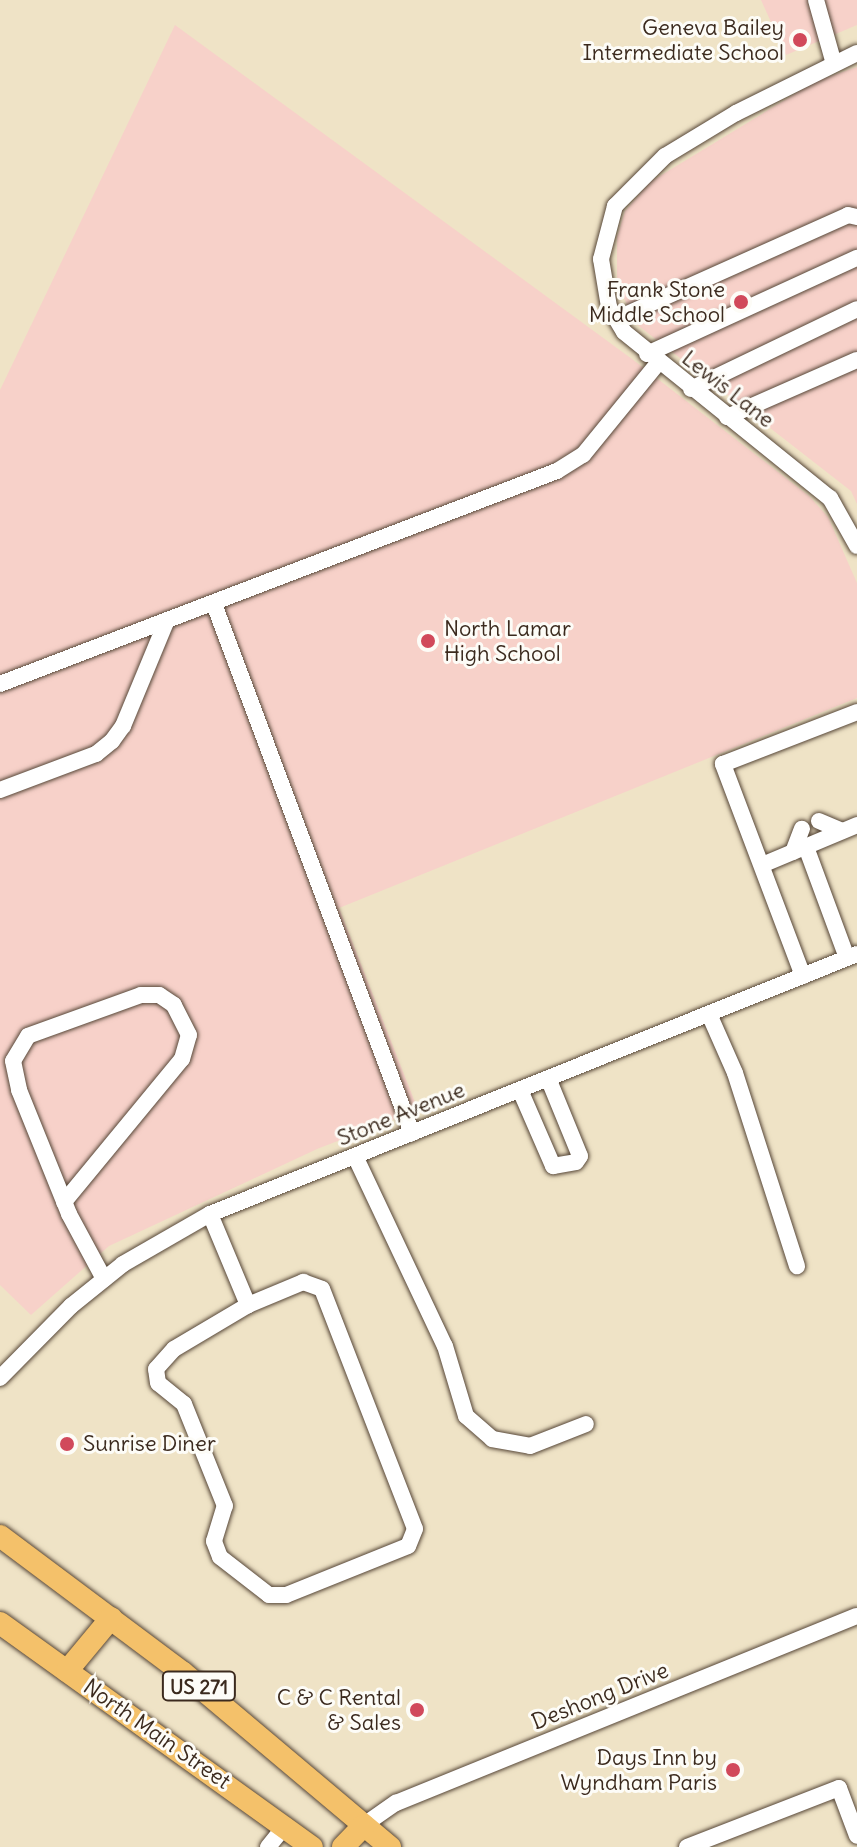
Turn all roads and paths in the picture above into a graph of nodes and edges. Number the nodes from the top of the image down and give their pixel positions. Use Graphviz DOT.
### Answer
graph roads {
  1 [pos="816,0"];
  2 [pos="857,53"];
  3 [pos="834,64"];
  4 [pos="857,217"];
  5 [pos="857,258"];
  6 [pos="857,309"];
  7 [pos="616,319"];
  8 [pos="652,358"];
  9 [pos="857,360"];
  10 [pos="691,389"];
  11 [pos="727,417"];
  12 [pos="857,546"];
  13 [pos="214,604"];
  14 [pos="166,622"];
  15 [pos="0,684"];
  16 [pos="857,712"];
  17 [pos="0,790"];
  18 [pos="819,821"];
  19 [pos="850,828"];
  20 [pos="802,829"];
  21 [pos="800,850"];
  22 [pos="762,865"];
  23 [pos="852,956"];
  24 [pos="803,976"];
  25 [pos="709,1014"];
  26 [pos="548,1078"];
  27 [pos="520,1090"];
  28 [pos="412,1133"];
  29 [pos="355,1156"];
  30 [pos="64,1202"];
  31 [pos="210,1214"];
  32 [pos="797,1266"];
  33 [pos="104,1279"];
  34 [pos="248,1305"];
  35 [pos="0,1378"];
  36 [pos="586,1424"];
  37 [pos="0,1536"];
  38 [pos="857,1616"];
  39 [pos="111,1618"];
  40 [pos="0,1623"];
  41 [pos="67,1671"];
  42 [pos="286,1825"];
  43 [pos="364,1825"];
  44 [pos="857,1836"];
  45 [pos="268,1847"];
  46 [pos="312,1847"];
  47 [pos="343,1847"];
  48 [pos="390,1847"];
  49 [pos="687,1847"];
  1 -- 3 [label="street"];
  2 -- 3 [label="street, Lewis Lane"];
  3 -- 7 [label="street, Lewis Lane"];
  4 -- 7 [label="street"];
  5 -- 8 [label="street"];
  6 -- 10 [label="street"];
  7 -- 8 [label="street, Lewis Lane"];
  8 -- 10 [label="street, Lewis Lane"];
  8 -- 13 [label="street"];
  9 -- 11 [label="street"];
  10 -- 11 [label="street, Lewis Lane"];
  11 -- 12 [label="street, Lewis Lane"];
  13 -- 14 [label="street"];
  13 -- 28 [label="street"];
  14 -- 15 [label="street"];
  14 -- 17 [label="street"];
  16 -- 22 [label="street"];
  18 -- 19 [label="street"];
  19 -- 21 [label="street"];
  20 -- 21 [label="street"];
  21 -- 22 [label="street"];
  21 -- 23 [label="street"];
  22 -- 24 [label="street"];
  23 -- 24 [label="street, Stone Avenue"];
  24 -- 25 [label="street, Stone Avenue"];
  25 -- 26 [label="street, Stone Avenue"];
  25 -- 32 [label="street"];
  26 -- 27 [label="street, Stone Avenue"];
  26 -- 27 [label="street"];
  27 -- 28 [label="street, Stone Avenue"];
  28 -- 29 [label="street, Stone Avenue"];
  29 -- 31 [label="street, Stone Avenue"];
  29 -- 36 [label="street"];
  30 -- 30 [label="street"];
  30 -- 33 [label="street"];
  31 -- 33 [label="street, Stone Avenue"];
  31 -- 34 [label="street"];
  33 -- 35 [label="street, Stone Avenue"];
  34 -- 34 [label="street"];
  37 -- 39 [label="highway, US 271"];
  38 -- 43 [label="street, Deshong Drive"];
  39 -- 41 [label="highway"];
  39 -- 43 [label="highway, US 271"];
  40 -- 41 [label="highway, North Main Street / US 271"];
  41 -- 42 [label="highway, North Main Street / US 271"];
  42 -- 45 [label="street"];
  42 -- 46 [label="highway, North Main Street / US 271"];
  43 -- 47 [label="highway"];
  43 -- 48 [label="highway, US 271"];
  44 -- 49 [label="street"];
}
